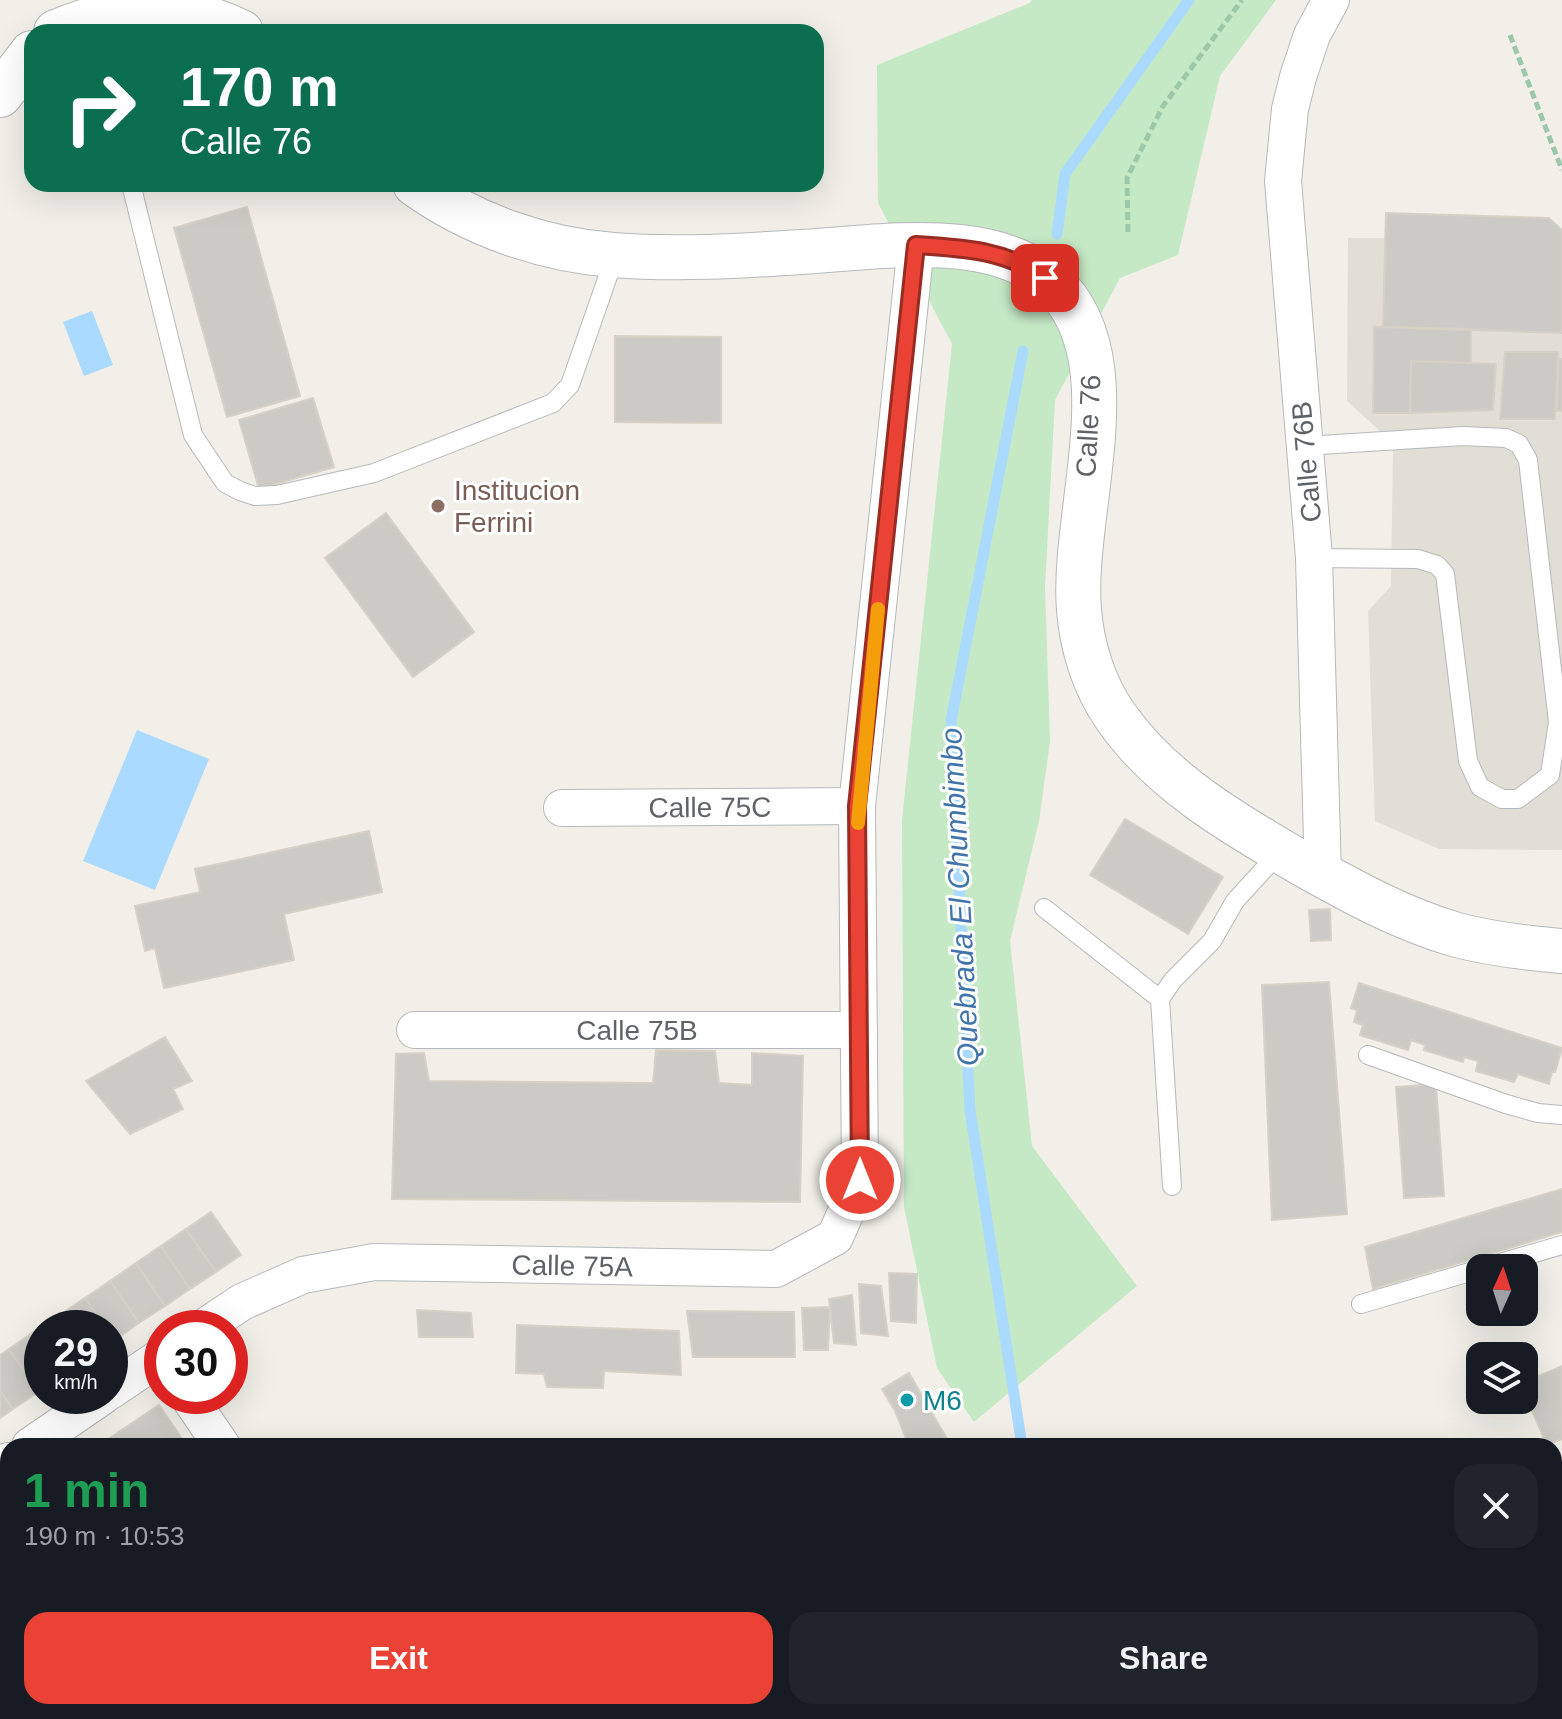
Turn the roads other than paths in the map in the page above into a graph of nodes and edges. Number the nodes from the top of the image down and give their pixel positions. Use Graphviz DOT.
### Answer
graph roads {
  1 [pos="1331,0"];
  2 [pos="97,16"];
  3 [pos="76,24"];
  4 [pos="224,24"];
  5 [pos="24,64"];
  6 [pos="0,95"];
  7 [pos="133,192"];
  8 [pos="428,192"];
  9 [pos="916,245"];
  10 [pos="615,256"];
  11 [pos="1305,446"];
  12 [pos="1314,558"];
  13 [pos="1554,596"];
  14 [pos="857,806"];
  15 [pos="562,808"];
  16 [pos="1271,845"];
  17 [pos="1323,875"];
  18 [pos="1044,908"];
  19 [pos="1562,951"];
  20 [pos="1160,999"];
  21 [pos="415,1030"];
  22 [pos="859,1030"];
  23 [pos="1368,1055"];
  24 [pos="1562,1115"];
  25 [pos="1172,1186"];
  26 [pos="1562,1245"];
  27 [pos="1531,1254"];
  28 [pos="1466,1273"];
  29 [pos="1361,1304"];
  30 [pos="230,1310"];
  31 [pos="77,1414"];
  32 [pos="200,1414"];
  33 [pos="42,1438"];
  34 [pos="217,1438"];
  1 -- 11 [label="street, Calle 76B"];
  2 -- 3 [label="street"];
  2 -- 4 [label="street"];
  5 -- 6 [label="street"];
  7 -- 10 [label="lane"];
  8 -- 10 [label="street, Calle 76"];
  9 -- 10 [label="street, Calle 76"];
  9 -- 14 [label="street"];
  9 -- 16 [label="street, Calle 76"];
  11 -- 12 [label="street, Calle 76B"];
  11 -- 13 [label="lane"];
  12 -- 13 [label="lane"];
  12 -- 17 [label="street, Calle 76B"];
  14 -- 15 [label="street, Calle 75C"];
  14 -- 22 [label="street"];
  16 -- 17 [label="street, Calle 76"];
  16 -- 20 [label="lane"];
  17 -- 19 [label="street, Calle 76"];
  18 -- 20 [label="lane"];
  20 -- 25 [label="lane"];
  21 -- 22 [label="street, Calle 75B"];
  22 -- 30 [label="street, Calle 75A"];
  23 -- 24 [label="lane"];
  26 -- 27 [label="lane"];
  28 -- 29 [label="lane"];
  31 -- 33 [label="street"];
  32 -- 34 [label="street"];
}
